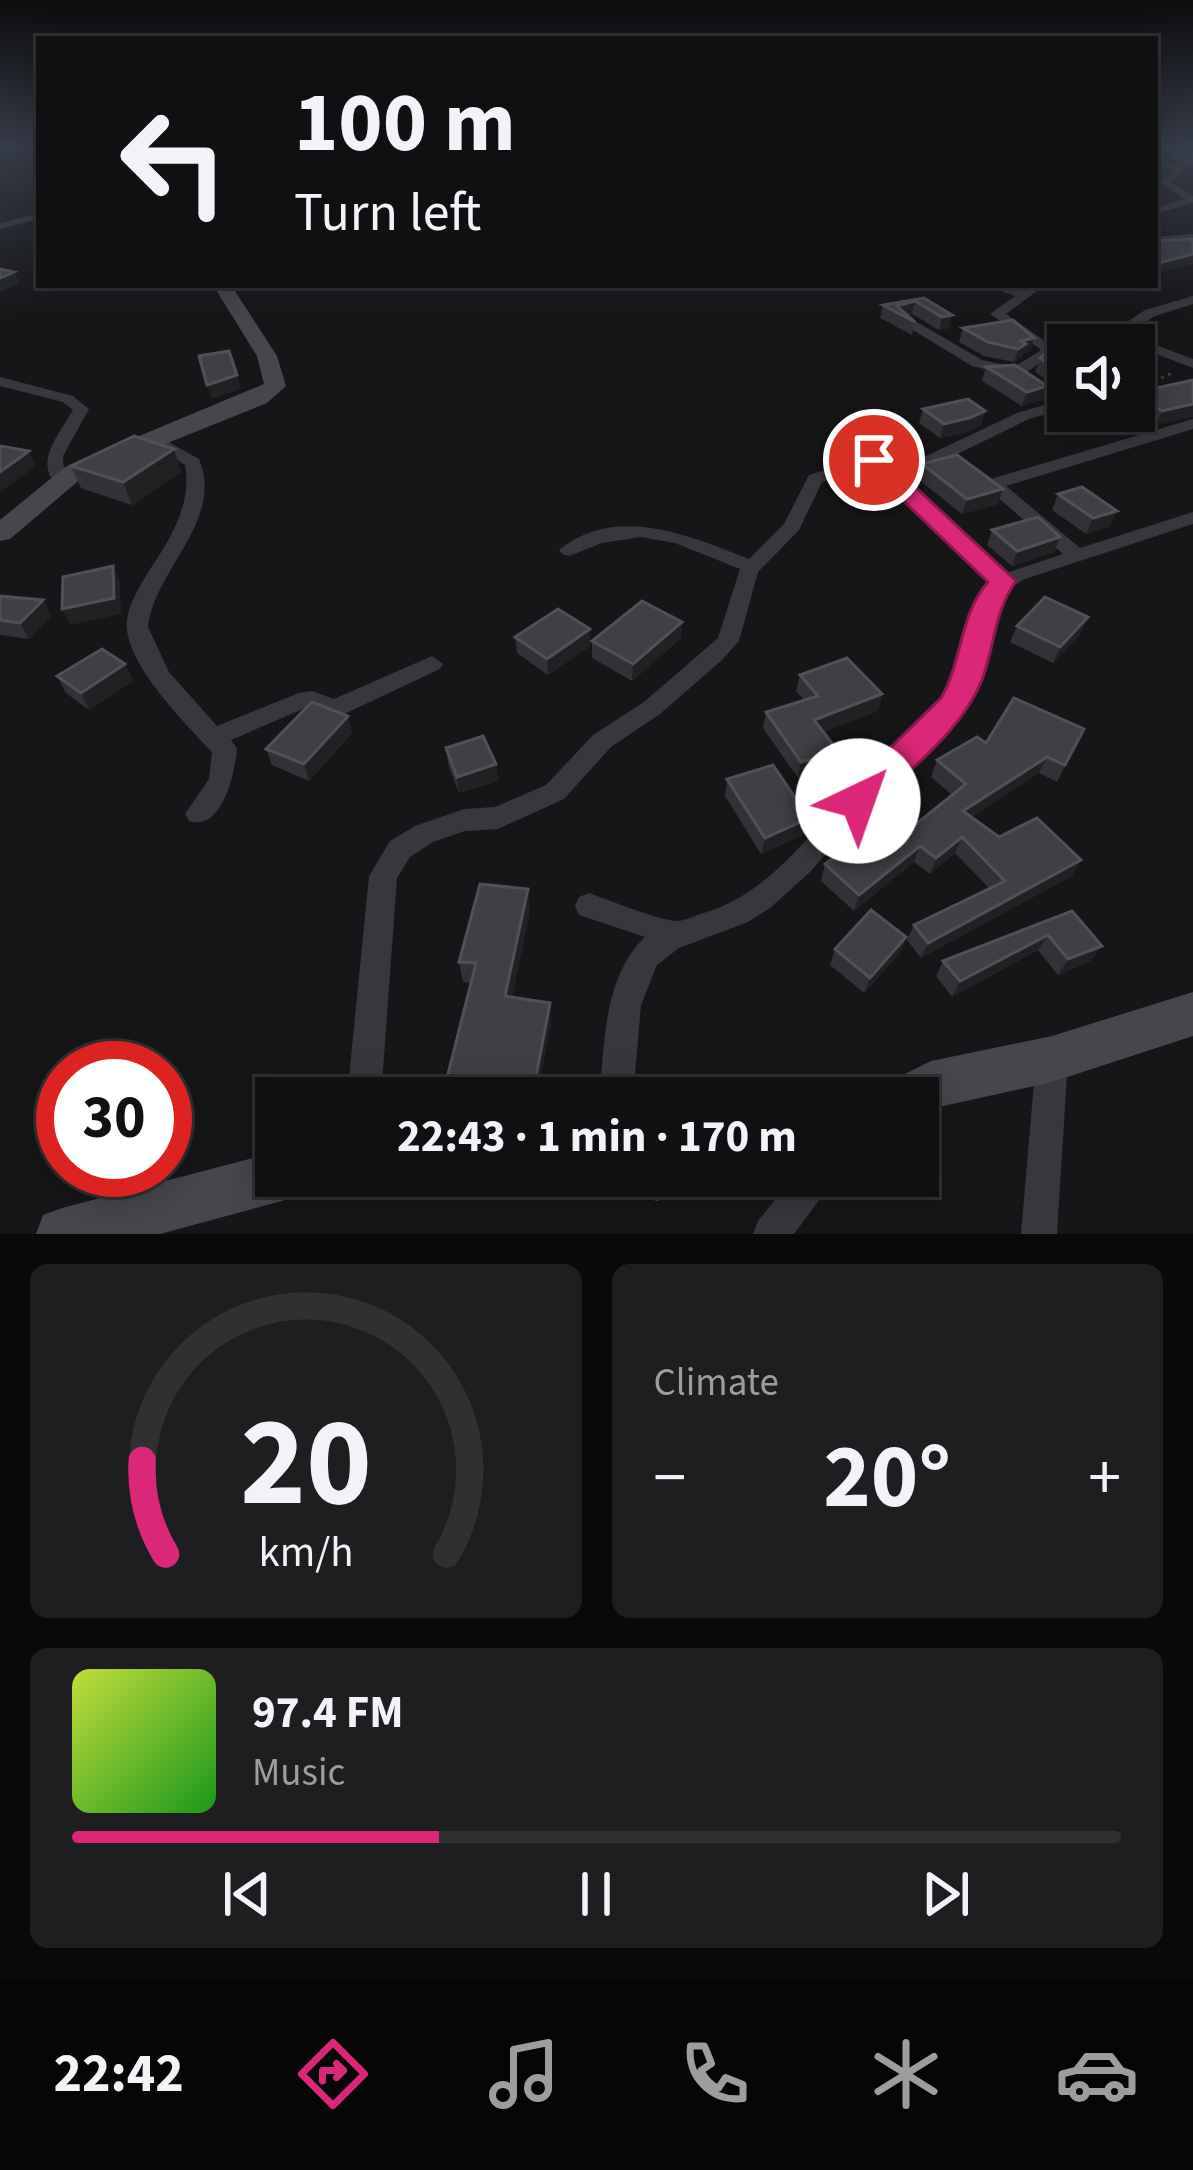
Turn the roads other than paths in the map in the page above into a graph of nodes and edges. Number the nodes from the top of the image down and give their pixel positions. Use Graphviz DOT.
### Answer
graph roads {
  1 [pos="36,217"];
  2 [pos="0,226"];
  3 [pos="1193,237"];
  4 [pos="1158,240"];
  5 [pos="224,288"];
  6 [pos="1001,288"];
  7 [pos="1033,288"];
  8 [pos="1022,294"];
  9 [pos="1193,301"];
  10 [pos="905,321"];
  11 [pos="1134,324"];
  12 [pos="1047,347"];
  13 [pos="1155,350"];
  14 [pos="1047,353"];
  15 [pos="1190,363"];
  16 [pos="1017,372"];
  17 [pos="0,381"];
  18 [pos="1047,391"];
  19 [pos="1047,409"];
  20 [pos="1193,424"];
  21 [pos="154,439"];
  22 [pos="874,460"];
  23 [pos="62,480"];
  24 [pos="1193,518"];
  25 [pos="0,533"];
  26 [pos="569,550"];
  27 [pos="1076,555"];
  28 [pos="752,567"];
  29 [pos="1003,581"];
  30 [pos="432,664"];
  31 [pos="213,737"];
  32 [pos="198,814"];
  33 [pos="589,907"];
  34 [pos="679,935"];
  35 [pos="1193,1014"];
  36 [pos="1052,1059"];
  37 [pos="366,1077"];
  38 [pos="619,1077"];
  39 [pos="939,1083"];
  40 [pos="255,1183"];
  41 [pos="800,1197"];
  42 [pos="62,1234"];
  43 [pos="771,1234"];
  44 [pos="1039,1234"];
  1 -- 2 [label="street"];
  3 -- 4 [label="street"];
  5 -- 21 [label="street"];
  6 -- 8 [label="street"];
  7 -- 8 [label="street"];
  8 -- 12 [label="street"];
  9 -- 11 [label="street"];
  10 -- 16 [label="street"];
  13 -- 15 [label="street"];
  14 -- 16 [label="street"];
  16 -- 18 [label="street"];
  17 -- 23 [label="street"];
  19 -- 22 [label="street"];
  20 -- 27 [label="street"];
  21 -- 23 [label="street"];
  21 -- 31 [label="street"];
  22 -- 28 [label="street"];
  22 -- 29 [label="street"];
  23 -- 25 [label="street"];
  24 -- 27 [label="street"];
  26 -- 28 [label="street"];
  27 -- 29 [label="street"];
  28 -- 37 [label="street"];
  29 -- 34 [label="street"];
  30 -- 31 [label="street"];
  31 -- 32 [label="street"];
  33 -- 34 [label="street"];
  34 -- 38 [label="street"];
  35 -- 36 [label="street"];
  36 -- 39 [label="street"];
  36 -- 44 [label="street"];
  40 -- 42 [label="street"];
  41 -- 43 [label="street"];
}
